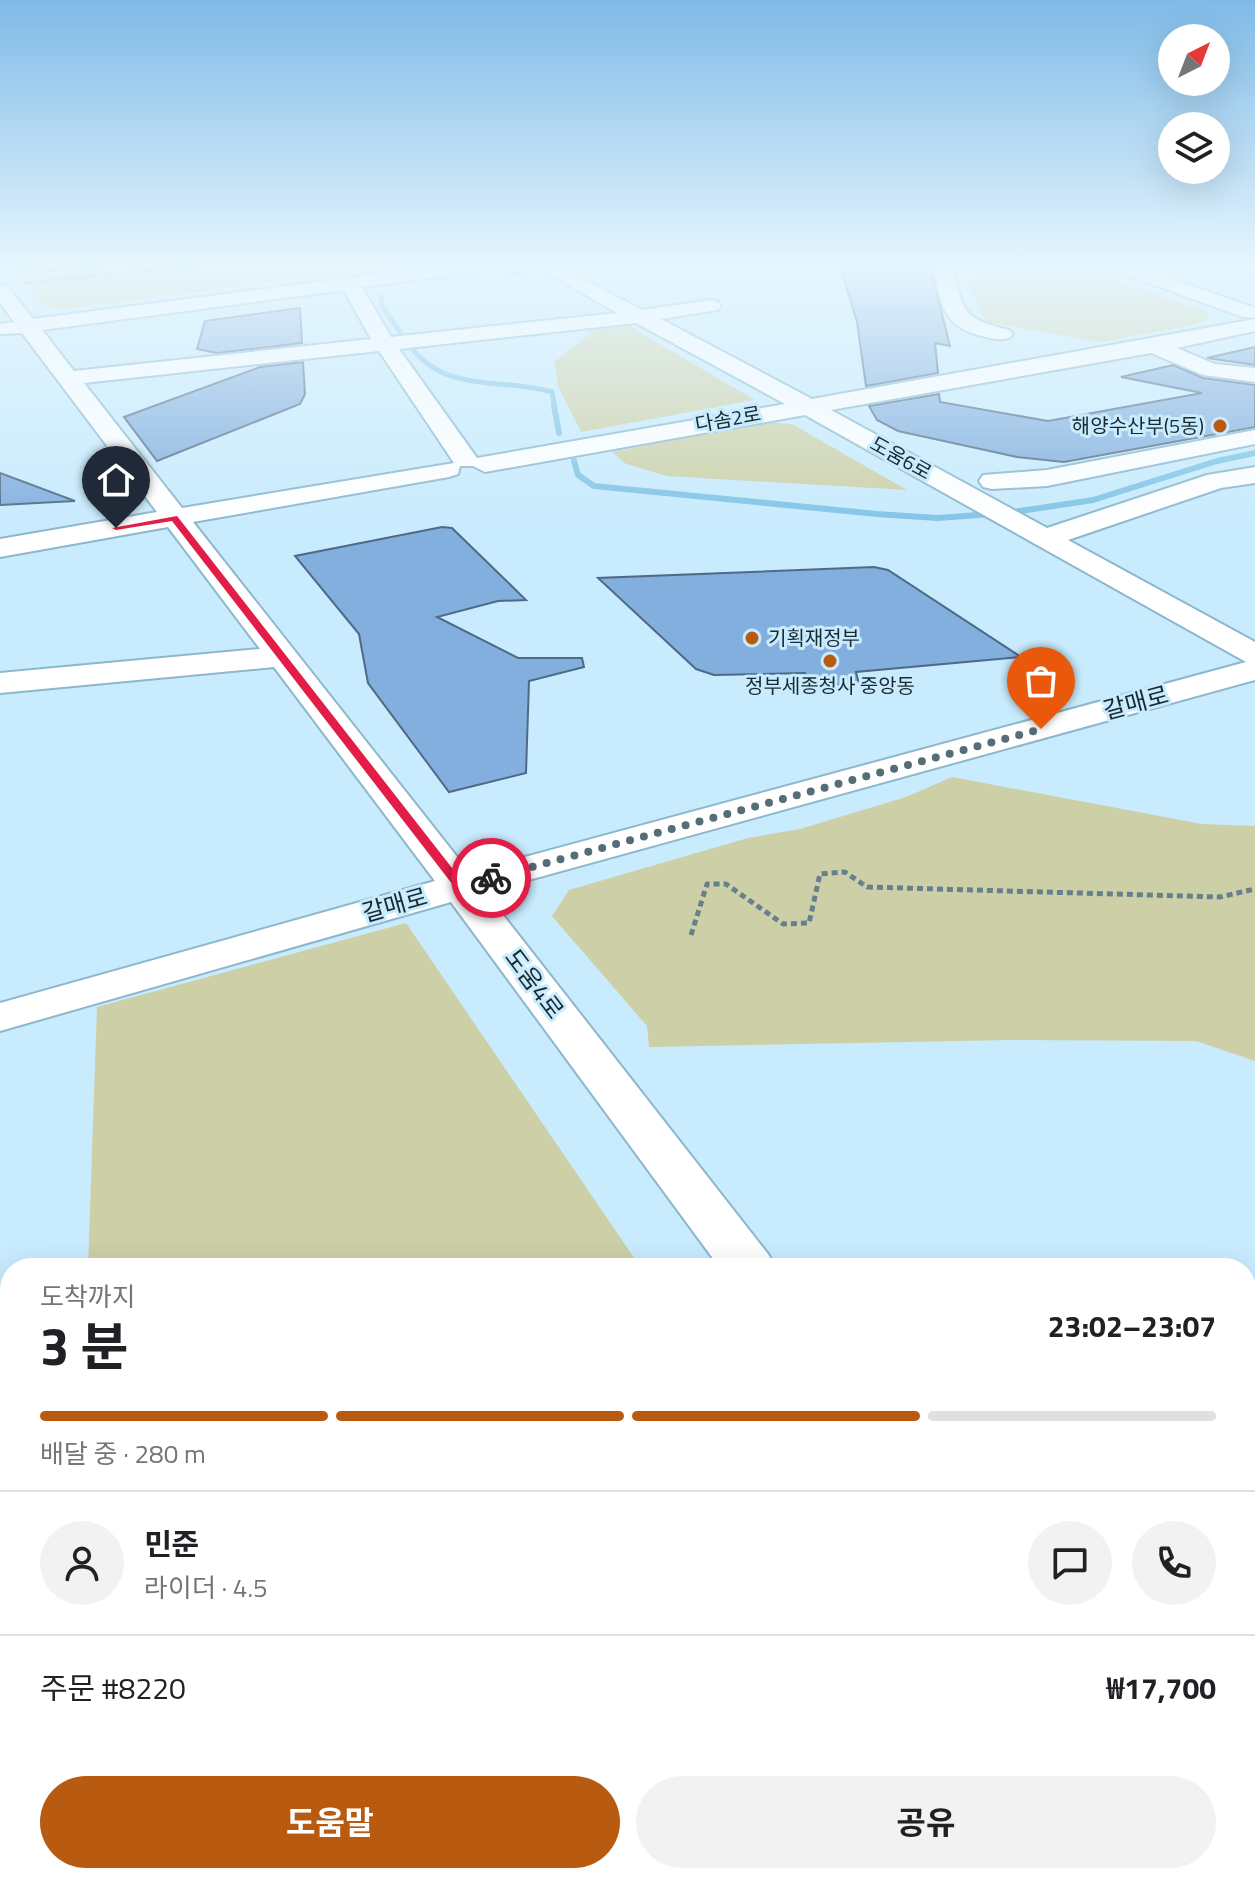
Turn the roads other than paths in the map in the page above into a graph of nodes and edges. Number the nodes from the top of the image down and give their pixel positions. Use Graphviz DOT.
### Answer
graph roads {
  1 [pos="50,354"];
  2 [pos="293,354"];
  3 [pos="392,354"];
  4 [pos="711,354"];
  5 [pos="1100,354"];
  6 [pos="1172,354"];
  7 [pos="1255,375"];
  8 [pos="68,378"];
  9 [pos="805,405"];
  10 [pos="1255,437"];
  11 [pos="466,465"];
  12 [pos="1255,475"];
  13 [pos="987,492"];
  14 [pos="174,518"];
  15 [pos="1046,538"];
  16 [pos="0,548"];
  17 [pos="1255,655"];
  18 [pos="281,657"];
  19 [pos="1255,670"];
  20 [pos="0,683"];
  21 [pos="460,887"];
  22 [pos="0,1017"];
  23 [pos="741,1258"];
  1 -- 8 [label="street, 도움4로"];
  2 -- 8 [label="street"];
  3 -- 11 [label="street"];
  4 -- 9 [label="street, 도움6로"];
  5 -- 9 [label="street, 다솜2로"];
  6 -- 7 [label="street"];
  8 -- 14 [label="street, 도움4로"];
  9 -- 11 [label="street, 다솜2로"];
  9 -- 13 [label="street, 도움6로"];
  10 -- 13 [label="street"];
  11 -- 14 [label="street, 다솜2로"];
  12 -- 15 [label="street"];
  13 -- 15 [label="street, 도움6로"];
  14 -- 16 [label="street, 다솜2로"];
  14 -- 18 [label="street, 도움4로"];
  15 -- 17 [label="street, 도움6로"];
  18 -- 20 [label="street"];
  18 -- 21 [label="street, 도움4로"];
  19 -- 21 [label="street, 갈매로"];
  21 -- 22 [label="street, 갈매로"];
  21 -- 23 [label="street, 도움4로"];
}
